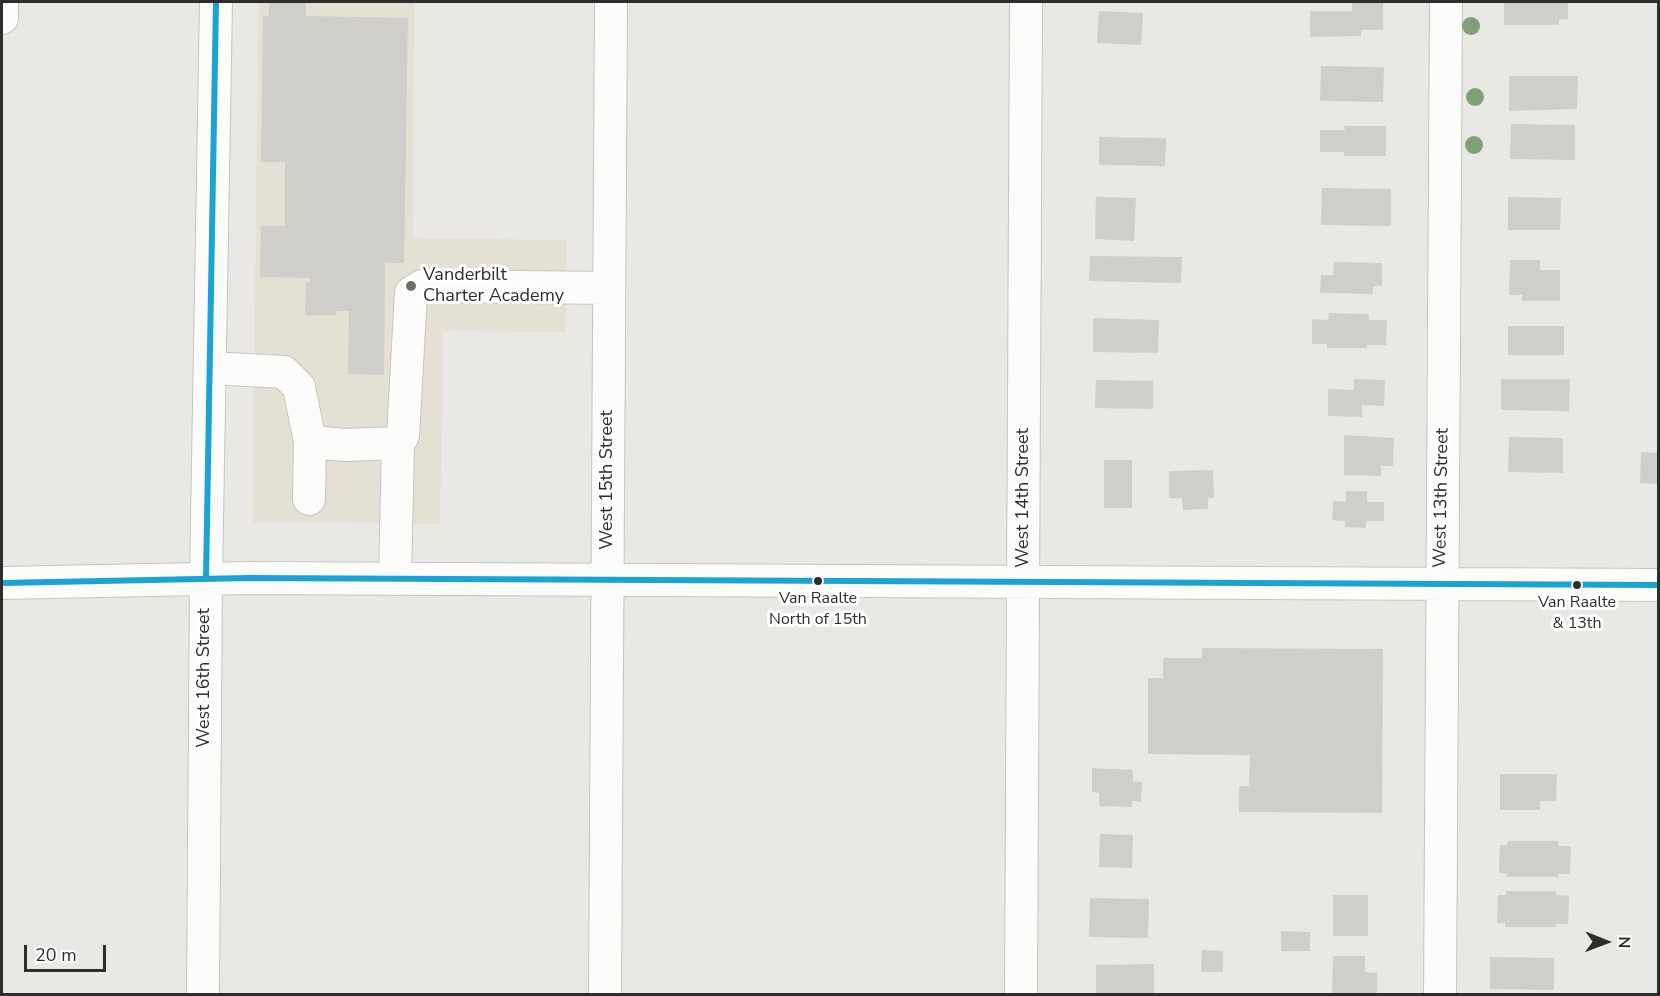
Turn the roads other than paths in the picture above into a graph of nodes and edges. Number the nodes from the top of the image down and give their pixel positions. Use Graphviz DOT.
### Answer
graph roads {
  1 [pos="2,2"];
  2 [pos="216,2"];
  3 [pos="611,2"];
  4 [pos="1026,2"];
  5 [pos="1446,2"];
  6 [pos="2,18"];
  7 [pos="609,288"];
  8 [pos="210,368"];
  9 [pos="310,442"];
  10 [pos="398,443"];
  11 [pos="309,499"];
  12 [pos="206,578"];
  13 [pos="395,579"];
  14 [pos="607,579"];
  15 [pos="1024,582"];
  16 [pos="2,583"];
  17 [pos="1659,585"];
  18 [pos="1441,586"];
  19 [pos="203,994"];
  20 [pos="605,994"];
  21 [pos="1021,994"];
  22 [pos="1440,994"];
  1 -- 6 [label="street"];
  2 -- 8 [label="street, West 16th Street"];
  3 -- 7 [label="street, West 15th Street"];
  4 -- 15 [label="street, West 14th Street"];
  5 -- 18 [label="street, West 13th Street"];
  7 -- 10 [label="street"];
  7 -- 14 [label="street, West 15th Street"];
  8 -- 9 [label="street"];
  8 -- 12 [label="street, West 16th Street"];
  9 -- 10 [label="street"];
  9 -- 11 [label="street"];
  10 -- 13 [label="street"];
  12 -- 13 [label="street"];
  12 -- 16 [label="street"];
  12 -- 19 [label="street, West 16th Street"];
  13 -- 14 [label="street"];
  14 -- 15 [label="street"];
  14 -- 20 [label="street, West 15th Street"];
  15 -- 18 [label="street"];
  15 -- 21 [label="street, West 14th Street"];
  17 -- 18 [label="street"];
  18 -- 22 [label="street, West 13th Street"];
}
